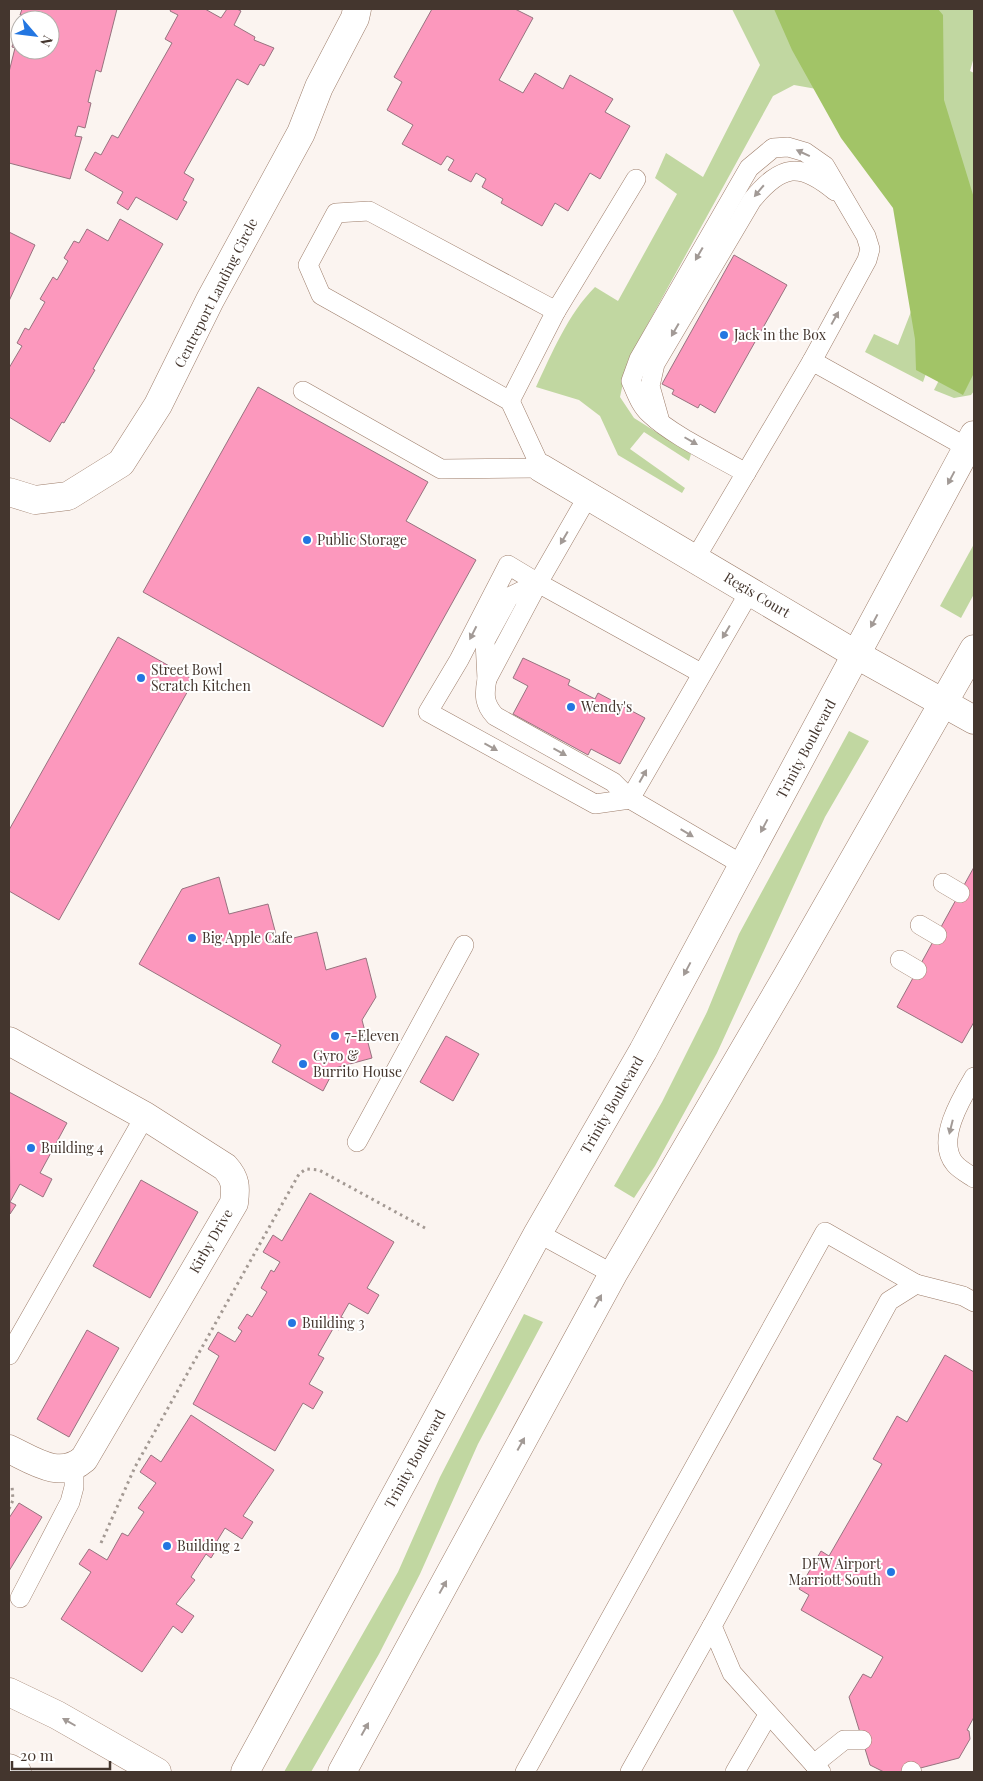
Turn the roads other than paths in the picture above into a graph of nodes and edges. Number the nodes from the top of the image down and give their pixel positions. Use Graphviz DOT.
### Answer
graph roads {
  1 [pos="357,9"];
  2 [pos="636,179"];
  3 [pos="844,198"];
  4 [pos="556,311"];
  5 [pos="812,361"];
  6 [pos="303,391"];
  7 [pos="510,401"];
  8 [pos="662,424"];
  9 [pos="971,441"];
  10 [pos="541,468"];
  11 [pos="746,473"];
  12 [pos="9,492"];
  13 [pos="588,496"];
  14 [pos="694,559"];
  15 [pos="538,583"];
  16 [pos="750,591"];
  17 [pos="974,649"];
  18 [pos="857,654"];
  19 [pos="701,673"];
  20 [pos="943,703"];
  21 [pos="974,720"];
  22 [pos="630,799"];
  23 [pos="744,865"];
  24 [pos="943,883"];
  25 [pos="960,893"];
  26 [pos="920,925"];
  27 [pos="937,935"];
  28 [pos="464,945"];
  29 [pos="900,960"];
  30 [pos="917,970"];
  31 [pos="9,1041"];
  32 [pos="973,1084"];
  33 [pos="145,1116"];
  34 [pos="357,1142"];
  35 [pos="974,1178"];
  36 [pos="538,1233"];
  37 [pos="613,1274"];
  38 [pos="916,1284"];
  39 [pos="974,1302"];
  40 [pos="9,1356"];
  41 [pos="9,1449"];
  42 [pos="74,1468"];
  43 [pos="20,1598"];
  44 [pos="712,1626"];
  45 [pos="9,1692"];
  46 [pos="768,1714"];
  47 [pos="862,1740"];
  48 [pos="9,1768"];
  49 [pos="817,1768"];
  50 [pos="16,1772"];
  51 [pos="157,1772"];
  52 [pos="245,1772"];
  53 [pos="342,1772"];
  54 [pos="525,1772"];
  55 [pos="630,1772"];
  56 [pos="735,1772"];
  1 -- 12 [label="main road, Centreport Landing Circle"];
  2 -- 4 [label="lane"];
  5 -- 3 [label="lane, one-way"];
  3 -- 8 [label="lane, one-way"];
  3 -- 8 [label="lane, one-way"];
  4 -- 7 [label="lane"];
  4 -- 7 [label="lane"];
  5 -- 9 [label="lane"];
  5 -- 11 [label="lane"];
  6 -- 10 [label="lane"];
  7 -- 10 [label="lane"];
  8 -- 11 [label="lane, one-way"];
  9 -- 18 [label="main road, Trinity Boulevard, one-way"];
  10 -- 13 [label="main road, Regis Court"];
  11 -- 14 [label="lane"];
  13 -- 14 [label="main road, Regis Court"];
  13 -- 15 [label="lane, one-way"];
  14 -- 16 [label="main road, Regis Court"];
  15 -- 19 [label="lane"];
  15 -- 22 [label="lane, one-way"];
  15 -- 22 [label="lane, one-way"];
  16 -- 18 [label="main road, Regis Court"];
  16 -- 19 [label="lane, one-way"];
  17 -- 20 [label="main road"];
  18 -- 20 [label="main road, Regis Court"];
  18 -- 23 [label="main road, Trinity Boulevard, one-way"];
  22 -- 19 [label="lane, one-way"];
  20 -- 21 [label="main road, Regis Court"];
  20 -- 37 [label="main road"];
  22 -- 23 [label="lane, one-way"];
  23 -- 36 [label="main road, Trinity Boulevard, one-way"];
  24 -- 25 [label="lane"];
  26 -- 27 [label="lane"];
  28 -- 34 [label="lane"];
  29 -- 30 [label="lane"];
  31 -- 33 [label="main road, Kirby Drive"];
  32 -- 35 [label="lane, one-way"];
  33 -- 40 [label="lane"];
  33 -- 42 [label="main road, Kirby Drive"];
  36 -- 37 [label="lane"];
  36 -- 52 [label="main road, Trinity Boulevard"];
  53 -- 37 [label="main road, one-way"];
  38 -- 39 [label="lane"];
  38 -- 44 [label="lane"];
  38 -- 54 [label="lane"];
  41 -- 42 [label="main road"];
  42 -- 43 [label="lane"];
  44 -- 46 [label="lane"];
  44 -- 55 [label="lane"];
  51 -- 45 [label="main road, one-way"];
  46 -- 49 [label="lane"];
  46 -- 56 [label="lane"];
  47 -- 49 [label="lane"];
  48 -- 50 [label="main road"];
}
